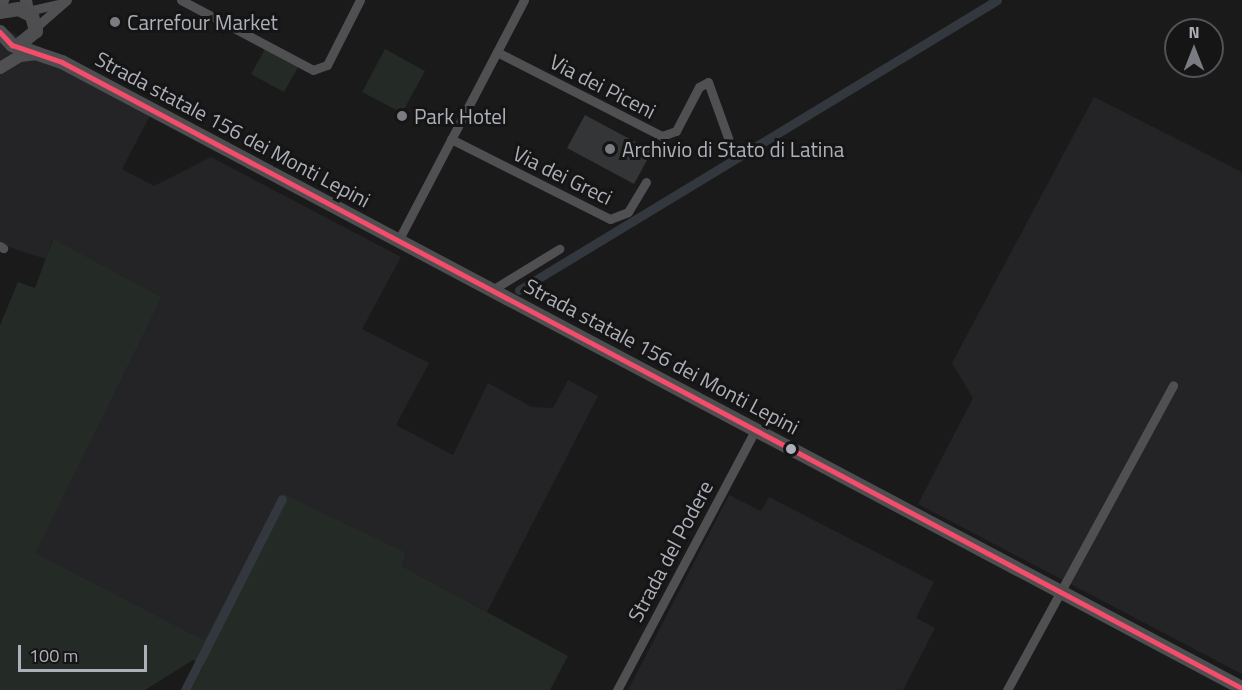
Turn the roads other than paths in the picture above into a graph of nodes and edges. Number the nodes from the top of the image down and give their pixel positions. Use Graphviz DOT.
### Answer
graph roads {
  1 [pos="181,0"];
  2 [pos="360,0"];
  3 [pos="524,0"];
  4 [pos="66,1"];
  5 [pos="6,6"];
  6 [pos="27,6"];
  7 [pos="36,29"];
  8 [pos="0,34"];
  9 [pos="20,45"];
  10 [pos="497,52"];
  11 [pos="45,55"];
  12 [pos="62,62"];
  13 [pos="0,68"];
  14 [pos="451,139"];
  15 [pos="730,143"];
  16 [pos="646,182"];
  17 [pos="398,241"];
  18 [pos="559,249"];
  19 [pos="492,290"];
  20 [pos="1173,385"];
  21 [pos="756,429"];
  22 [pos="1060,594"];
  23 [pos="1242,688"];
  24 [pos="617,690"];
  25 [pos="1007,690"];
  1 -- 2 [label="street"];
  3 -- 10 [label="street"];
  4 -- 6 [label="street"];
  4 -- 7 [label="street"];
  5 -- 6 [label="main road, Strada statale 156 dei Monti Lepini"];
  5 -- 8 [label="main road, Strada statale 156 dei Monti Lepini"];
  6 -- 7 [label="main road, Strada statale 156 dei Monti Lepini"];
  7 -- 9 [label="main road"];
  7 -- 12 [label="main road, Strada statale 156 dei Monti Lepini"];
  8 -- 9 [label="main road, Strada statale 156 dei Monti Lepini"];
  9 -- 11 [label="main road, Strada statale 156 dei Monti Lepini"];
  9 -- 13 [label="street"];
  10 -- 14 [label="street"];
  10 -- 15 [label="street, Via dei Piceni"];
  11 -- 12 [label="main road, Strada statale 156 dei Monti Lepini"];
  11 -- 13 [label="street"];
  12 -- 17 [label="main road, Strada statale 156 dei Monti Lepini"];
  14 -- 16 [label="street, Via dei Greci"];
  14 -- 17 [label="street"];
  17 -- 19 [label="main road, Strada statale 156 dei Monti Lepini"];
  18 -- 19 [label="street"];
  19 -- 21 [label="main road, Strada statale 156 dei Monti Lepini"];
  20 -- 22 [label="street"];
  21 -- 22 [label="main road, Strada statale 156 dei Monti Lepini"];
  21 -- 24 [label="street, Strada del Podere"];
  22 -- 23 [label="main road, Strada statale 156 dei Monti Lepini"];
  22 -- 25 [label="street"];
}
